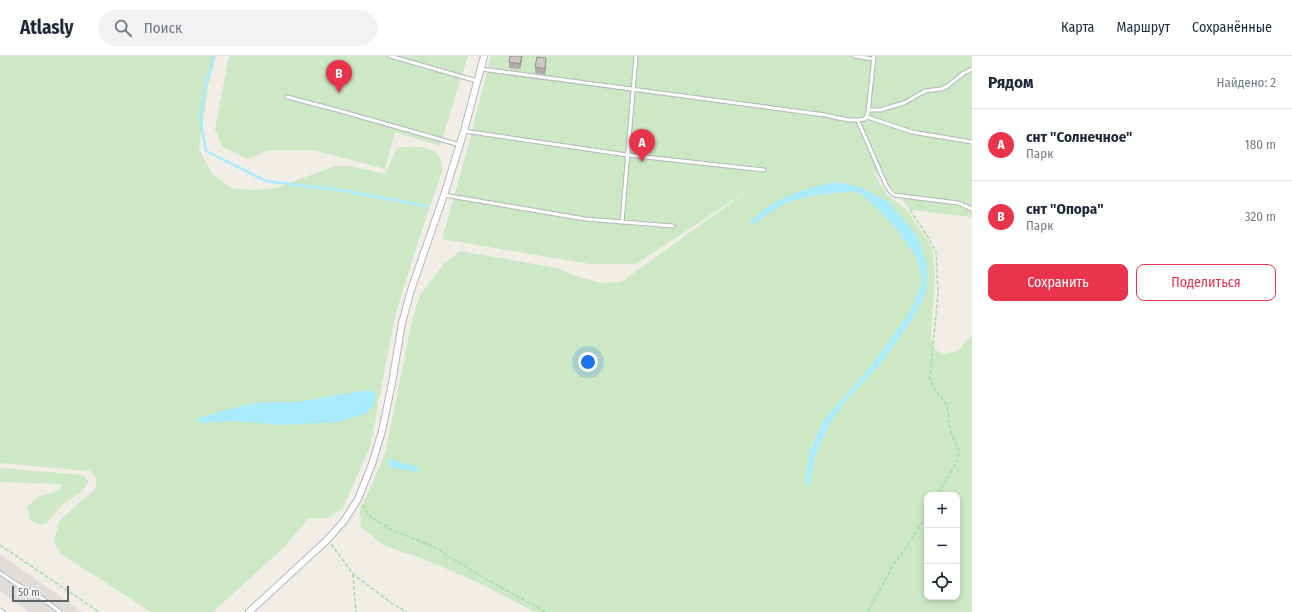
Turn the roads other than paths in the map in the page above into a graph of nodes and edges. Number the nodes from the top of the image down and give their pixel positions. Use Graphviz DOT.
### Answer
graph roads {
  1 [pos="390,56"];
  2 [pos="484,56"];
  3 [pos="636,56"];
  4 [pos="854,56"];
  5 [pos="874,57"];
  6 [pos="481,69"];
  7 [pos="972,70"];
  8 [pos="477,81"];
  9 [pos="632,90"];
  10 [pos="287,97"];
  11 [pos="869,110"];
  12 [pos="867,117"];
  13 [pos="858,121"];
  14 [pos="464,131"];
  15 [pos="972,142"];
  16 [pos="460,145"];
  17 [pos="628,155"];
  18 [pos="764,170"];
  19 [pos="444,195"];
  20 [pos="972,209"];
  21 [pos="622,222"];
  22 [pos="673,226"];
  23 [pos="0,573"];
  24 [pos="0,610"];
  25 [pos="3,612"];
  26 [pos="60,612"];
  27 [pos="249,612"];
  1 -- 8 [label="lane"];
  2 -- 6 [label="street"];
  3 -- 9 [label="lane"];
  4 -- 5 [label="lane"];
  5 -- 11 [label="lane"];
  6 -- 8 [label="street"];
  6 -- 9 [label="lane"];
  7 -- 11 [label="lane"];
  8 -- 14 [label="street"];
  9 -- 13 [label="lane"];
  9 -- 17 [label="lane"];
  10 -- 16 [label="lane"];
  11 -- 12 [label="lane"];
  12 -- 13 [label="lane"];
  12 -- 15 [label="lane"];
  13 -- 20 [label="lane"];
  14 -- 16 [label="street"];
  14 -- 17 [label="lane"];
  16 -- 19 [label="street"];
  17 -- 18 [label="lane"];
  17 -- 21 [label="lane"];
  19 -- 21 [label="lane"];
  19 -- 27 [label="street"];
  21 -- 22 [label="lane"];
  23 -- 26 [label="lane"];
  24 -- 25 [label="lane"];
}
